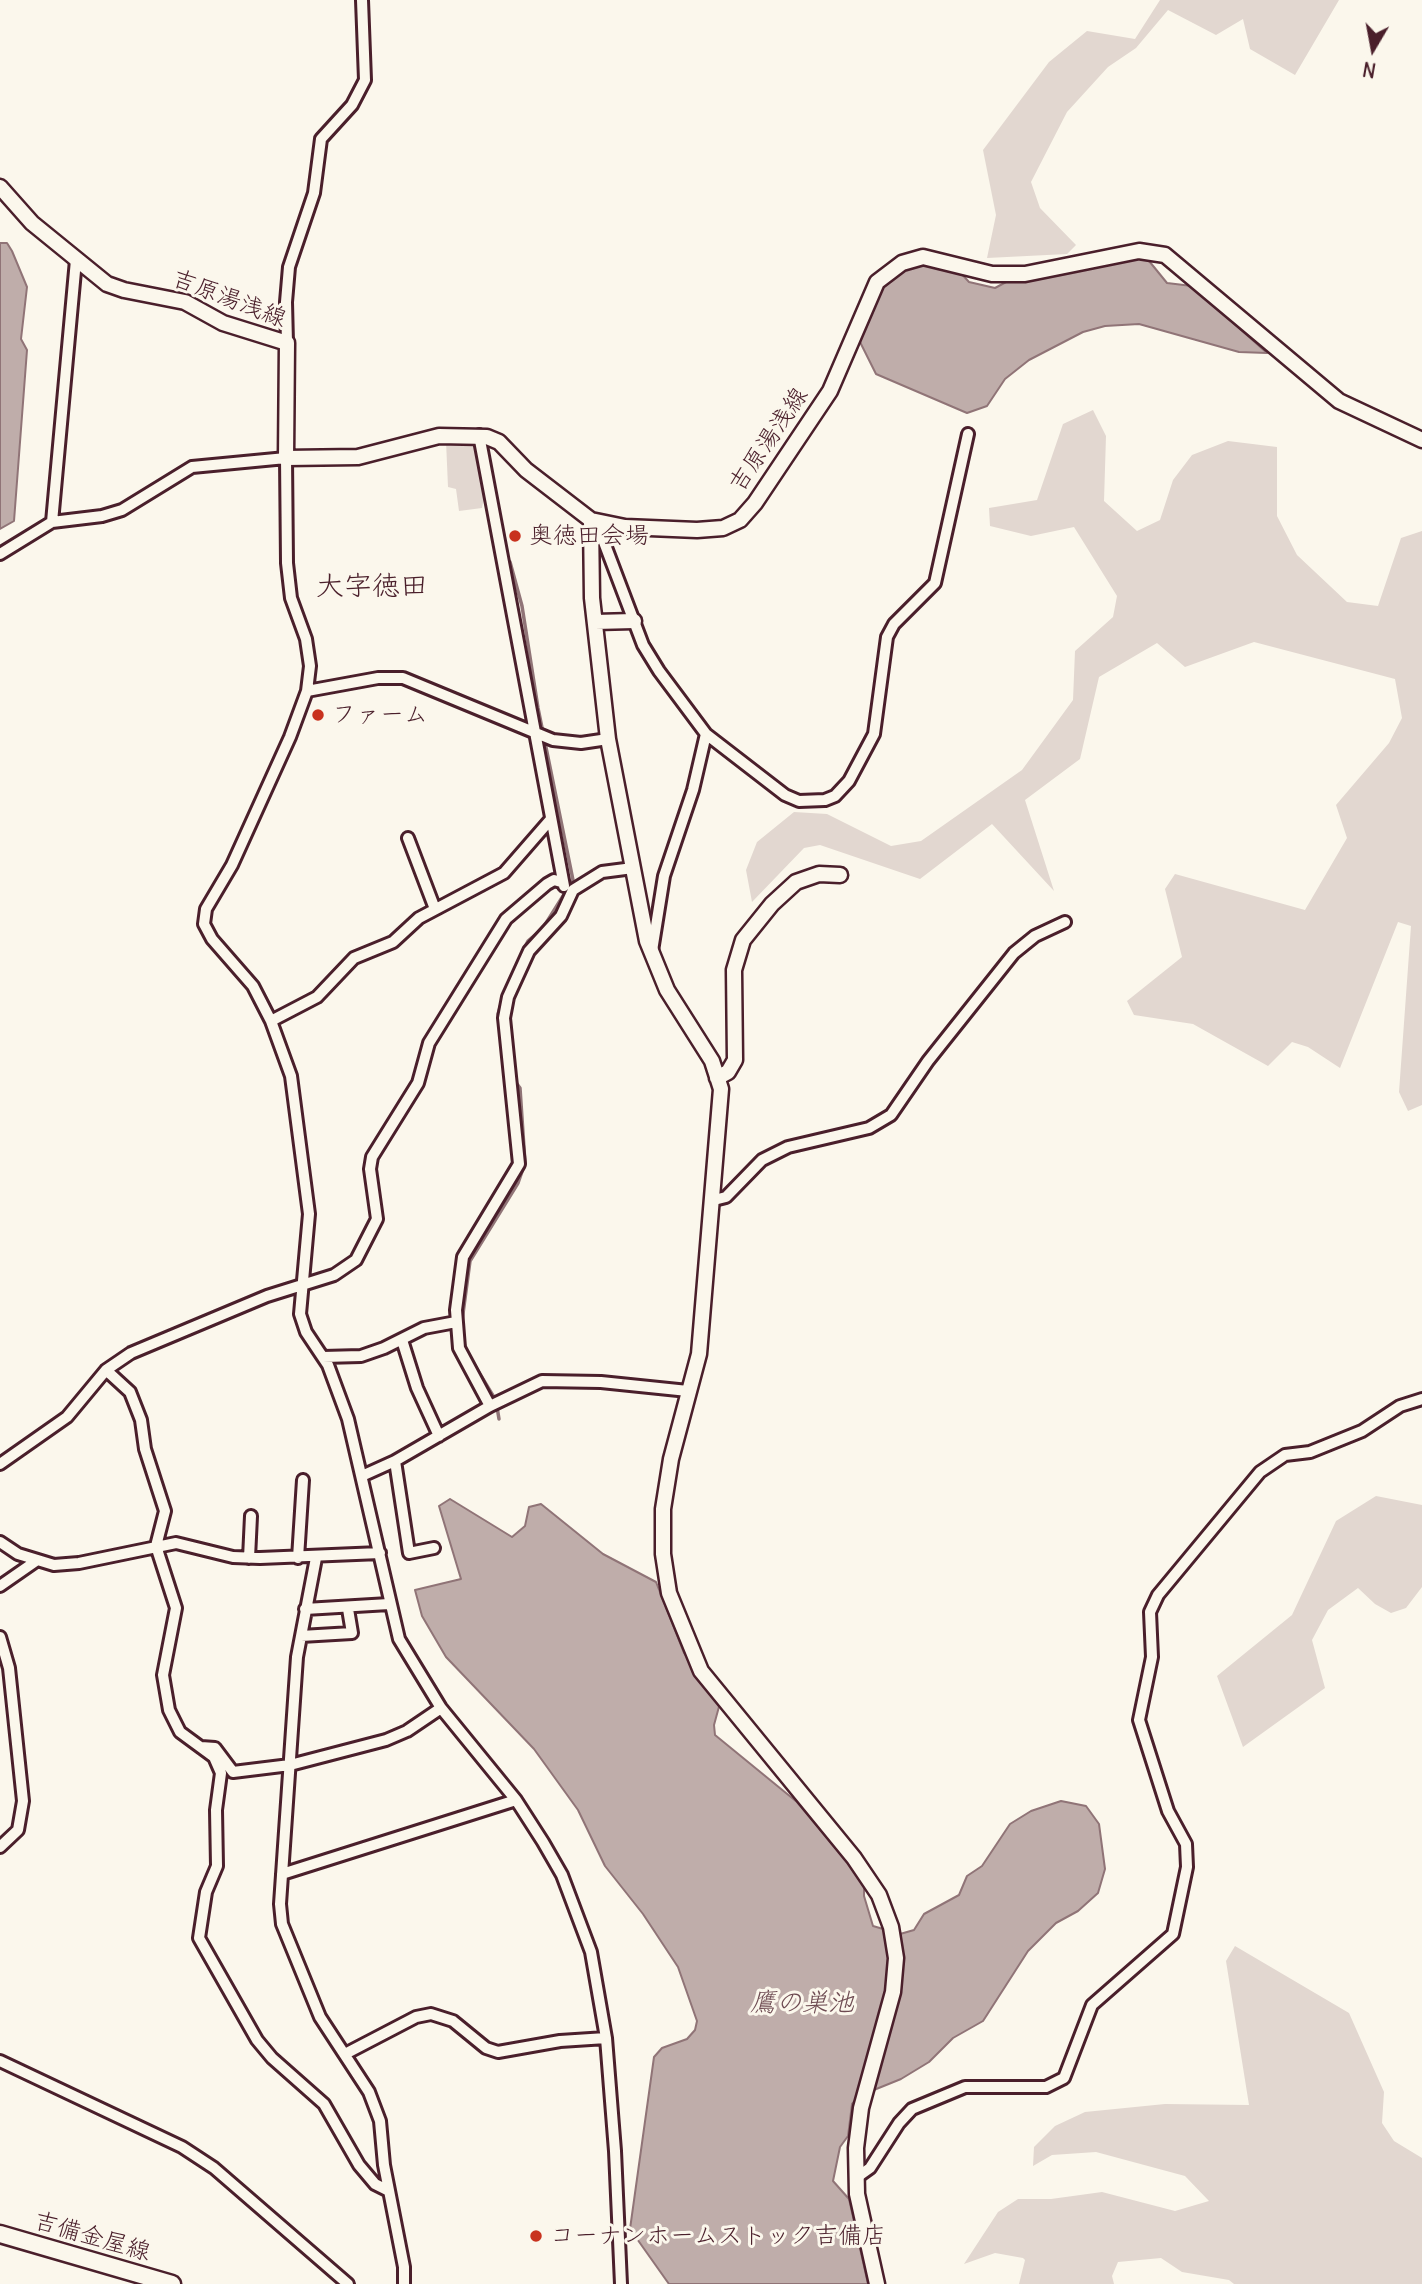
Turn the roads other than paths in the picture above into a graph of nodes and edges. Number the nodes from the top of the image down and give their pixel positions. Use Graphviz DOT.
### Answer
graph roads {
  1 [pos="362,0"];
  2 [pos="0,187"];
  3 [pos="76,260"];
  4 [pos="287,343"];
  5 [pos="968,434"];
  6 [pos="479,435"];
  7 [pos="1422,440"];
  8 [pos="286,458"];
  9 [pos="593,521"];
  10 [pos="52,522"];
  11 [pos="0,554"];
  12 [pos="634,621"];
  13 [pos="595,622"];
  14 [pos="307,691"];
  15 [pos="535,733"];
  16 [pos="706,734"];
  17 [pos="608,739"];
  18 [pos="551,819"];
  19 [pos="408,838"];
  20 [pos="633,868"];
  21 [pos="840,875"];
  22 [pos="561,882"];
  23 [pos="573,890"];
  24 [pos="435,909"];
  25 [pos="1065,922"];
  26 [pos="651,955"];
  27 [pos="271,1021"];
  28 [pos="717,1077"];
  29 [pos="714,1200"];
  30 [pos="300,1287"];
  31 [pos="456,1322"];
  32 [pos="402,1340"];
  33 [pos="323,1357"];
  34 [pos="106,1370"];
  35 [pos="688,1391"];
  36 [pos="1422,1399"];
  37 [pos="490,1406"];
  38 [pos="439,1436"];
  39 [pos="395,1461"];
  40 [pos="0,1464"];
  41 [pos="363,1475"];
  42 [pos="303,1480"];
  43 [pos="251,1516"];
  44 [pos="0,1542"];
  45 [pos="156,1546"];
  46 [pos="434,1548"];
  47 [pos="380,1553"];
  48 [pos="249,1558"];
  49 [pos="298,1558"];
  50 [pos="316,1558"];
  51 [pos="36,1561"];
  52 [pos="0,1586"];
  53 [pos="390,1604"];
  54 [pos="305,1609"];
  55 [pos="348,1609"];
  56 [pos="301,1636"];
  57 [pos="0,1637"];
  58 [pos="441,1708"];
  59 [pos="201,1747"];
  60 [pos="290,1765"];
  61 [pos="516,1800"];
  62 [pos="0,1847"];
  63 [pos="282,1874"];
  64 [pos="606,2038"];
  65 [pos="345,2054"];
  66 [pos="0,2062"];
  67 [pos="856,2178"];
  68 [pos="389,2192"];
  69 [pos="0,2234"];
  70 [pos="172,2284"];
  71 [pos="348,2284"];
  72 [pos="404,2284"];
  73 [pos="621,2284"];
  74 [pos="877,2284"];
  1 -- 4 [label="street"];
  2 -- 3 [label="street, 吉原湯浅線"];
  3 -- 4 [label="street, 吉原湯浅線"];
  3 -- 10 [label="street"];
  4 -- 8 [label="street, 吉原湯浅線"];
  5 -- 16 [label="street"];
  6 -- 8 [label="street"];
  6 -- 9 [label="street, 吉原湯浅線"];
  6 -- 15 [label="street"];
  7 -- 9 [label="street, 吉原湯浅線"];
  8 -- 10 [label="street"];
  8 -- 14 [label="street"];
  9 -- 12 [label="street"];
  9 -- 13 [label="street"];
  10 -- 11 [label="street"];
  12 -- 13 [label="street"];
  12 -- 16 [label="street"];
  13 -- 17 [label="street"];
  14 -- 15 [label="street"];
  14 -- 27 [label="street"];
  15 -- 17 [label="street"];
  15 -- 18 [label="street"];
  16 -- 26 [label="street"];
  17 -- 20 [label="street"];
  18 -- 22 [label="street"];
  18 -- 24 [label="street"];
  19 -- 24 [label="street"];
  20 -- 23 [label="street"];
  20 -- 26 [label="street"];
  21 -- 28 [label="street"];
  22 -- 23 [label="street"];
  22 -- 30 [label="street"];
  23 -- 31 [label="street"];
  24 -- 27 [label="street"];
  25 -- 29 [label="street"];
  26 -- 28 [label="street"];
  27 -- 30 [label="street"];
  28 -- 29 [label="street"];
  29 -- 35 [label="street"];
  30 -- 33 [label="street"];
  30 -- 34 [label="street"];
  31 -- 32 [label="street"];
  31 -- 37 [label="street"];
  32 -- 33 [label="street"];
  32 -- 38 [label="street"];
  33 -- 41 [label="street"];
  34 -- 40 [label="street"];
  34 -- 45 [label="street"];
  35 -- 37 [label="street"];
  35 -- 67 [label="street"];
  36 -- 67 [label="street"];
  37 -- 38 [label="street"];
  38 -- 39 [label="street"];
  39 -- 41 [label="street"];
  39 -- 46 [label="street"];
  41 -- 47 [label="street"];
  42 -- 49 [label="street"];
  43 -- 48 [label="street"];
  44 -- 51 [label="street"];
  45 -- 48 [label="street"];
  45 -- 51 [label="street"];
  45 -- 59 [label="street"];
  47 -- 50 [label="street"];
  47 -- 53 [label="street"];
  48 -- 49 [label="street"];
  49 -- 50 [label="street"];
  50 -- 54 [label="street"];
  51 -- 52 [label="street"];
  53 -- 55 [label="street"];
  53 -- 58 [label="street"];
  54 -- 55 [label="street"];
  54 -- 56 [label="street"];
  55 -- 56 [label="street"];
  56 -- 60 [label="street"];
  57 -- 62 [label="street"];
  58 -- 60 [label="street"];
  58 -- 61 [label="street"];
  59 -- 60 [label="street"];
  59 -- 68 [label="street"];
  60 -- 63 [label="street"];
  61 -- 63 [label="street"];
  61 -- 64 [label="street"];
  63 -- 65 [label="street"];
  64 -- 65 [label="street"];
  64 -- 73 [label="street"];
  65 -- 68 [label="street"];
  66 -- 71 [label="street"];
  67 -- 74 [label="street"];
  68 -- 72 [label="street"];
  69 -- 70 [label="main road, 吉備金屋線"];
}
